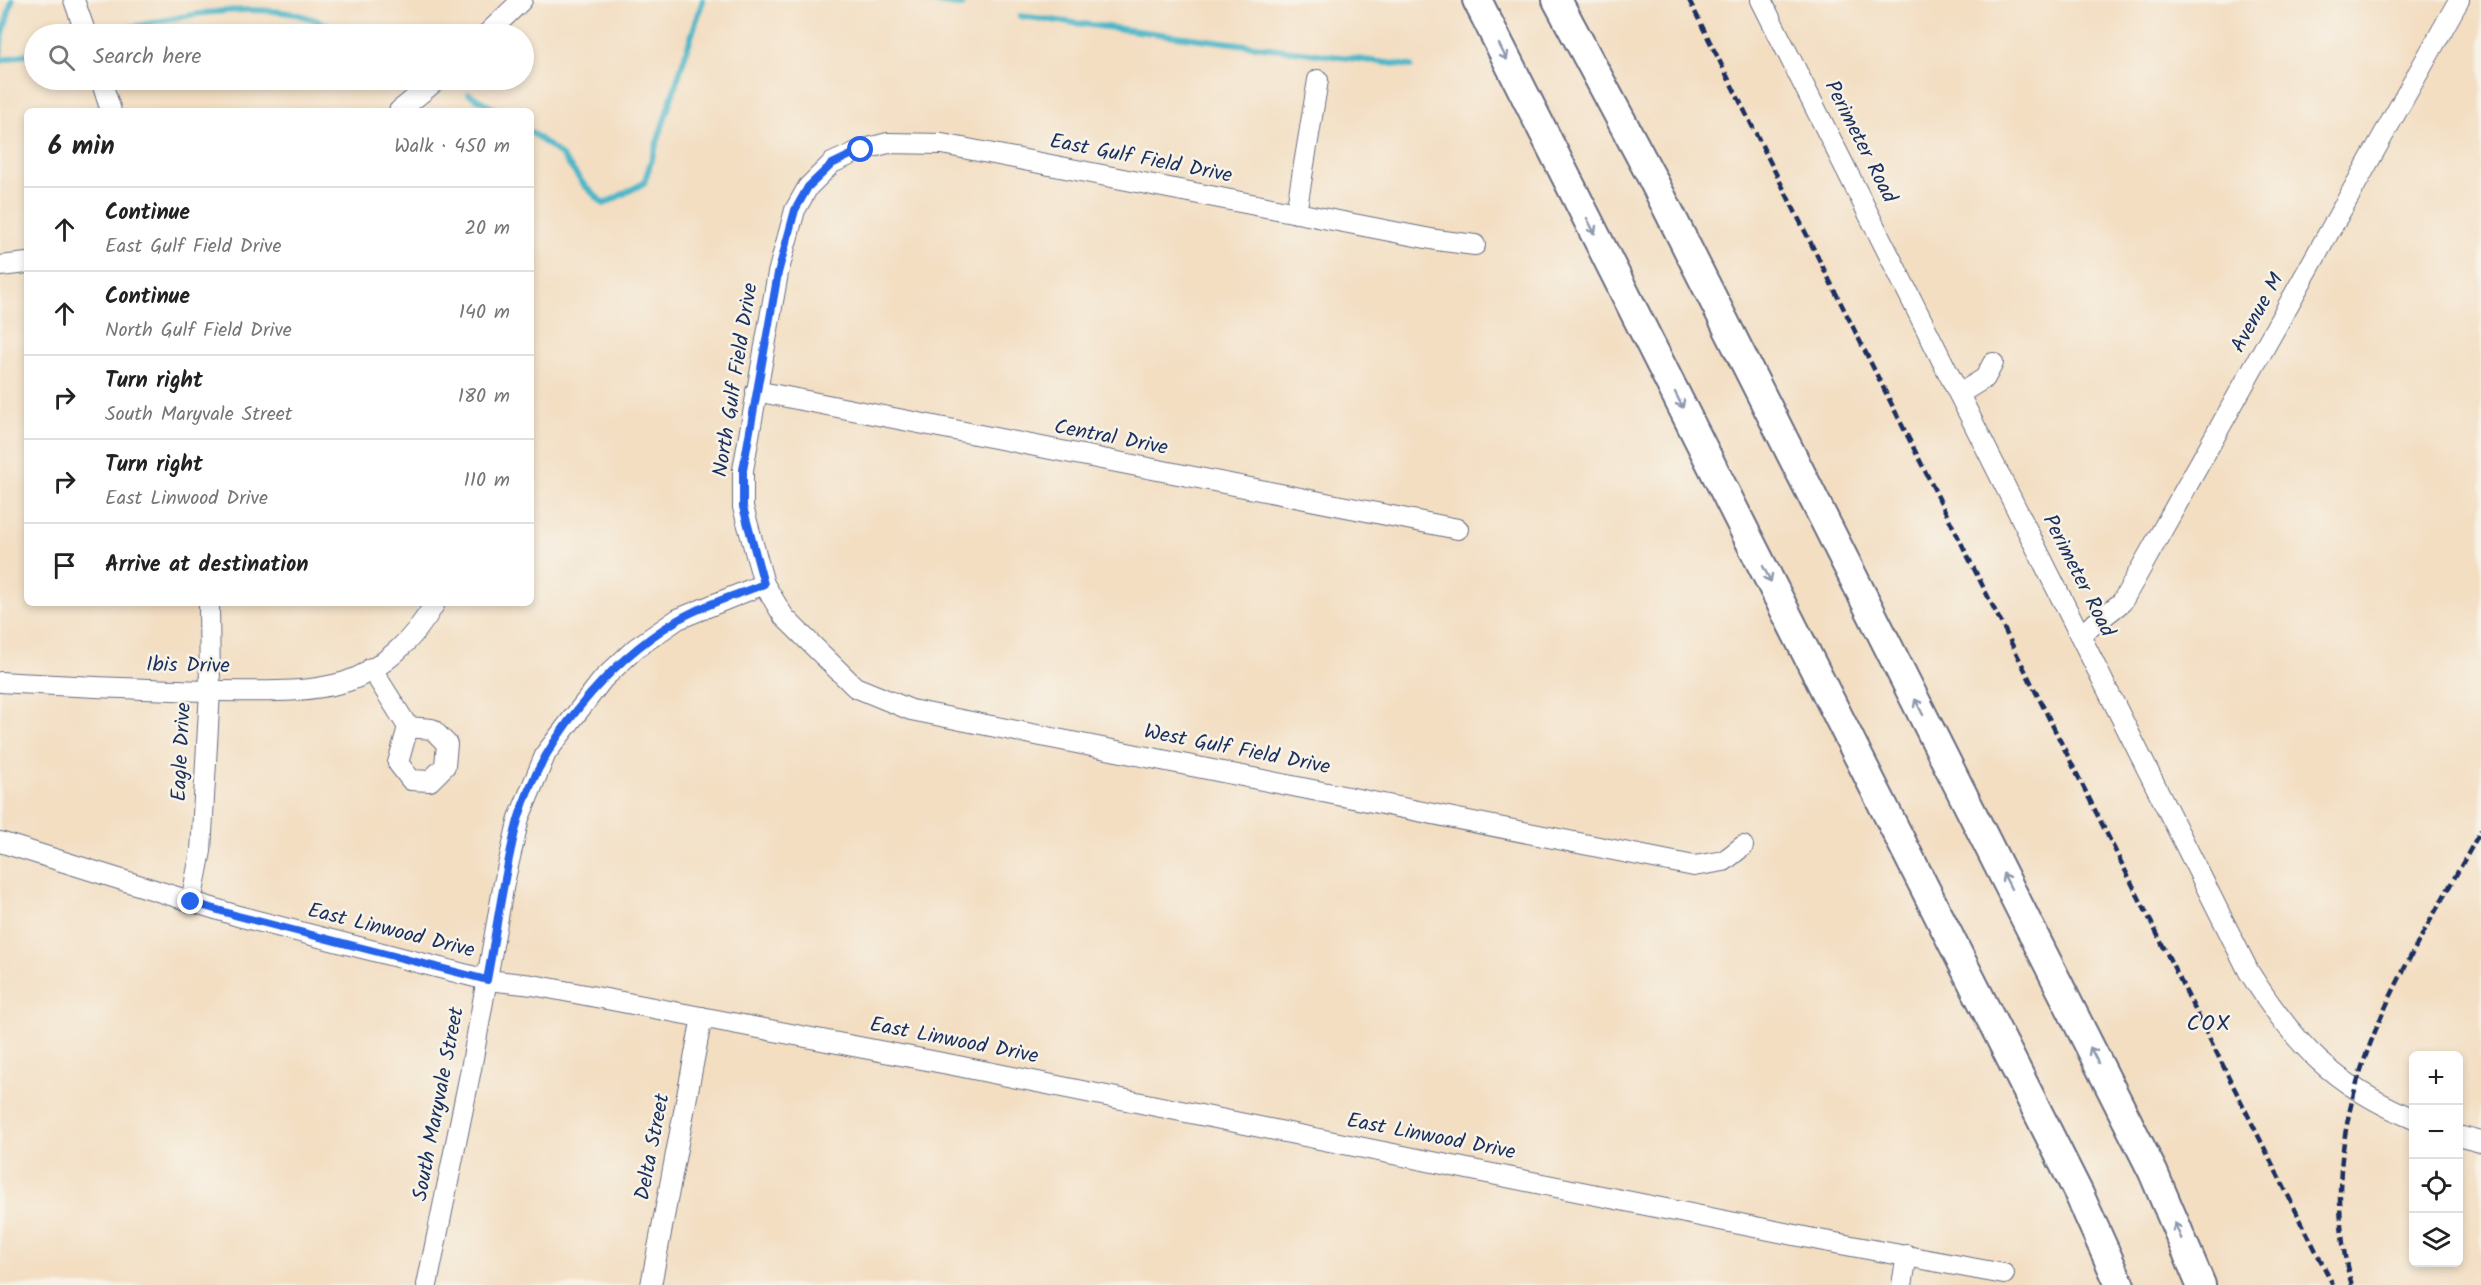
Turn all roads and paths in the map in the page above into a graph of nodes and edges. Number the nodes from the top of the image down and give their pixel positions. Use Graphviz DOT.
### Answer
graph roads {
  1 [pos="74,0"];
  2 [pos="522,0"];
  3 [pos="1477,0"];
  4 [pos="1557,0"];
  5 [pos="1761,0"];
  6 [pos="2459,0"];
  7 [pos="82,24"];
  8 [pos="498,24"];
  9 [pos="1318,80"];
  10 [pos="104,90"];
  11 [pos="425,90"];
  12 [pos="110,108"];
  13 [pos="403,108"];
  14 [pos="808,187"];
  15 [pos="1296,213"];
  16 [pos="1475,245"];
  17 [pos="24,263"];
  18 [pos="0,266"];
  19 [pos="1993,363"];
  20 [pos="756,391"];
  21 [pos="1959,394"];
  22 [pos="1458,530"];
  23 [pos="764,584"];
  24 [pos="209,606"];
  25 [pos="433,606"];
  26 [pos="2080,635"];
  27 [pos="371,668"];
  28 [pos="0,682"];
  29 [pos="210,691"];
  30 [pos="408,727"];
  31 [pos="0,842"];
  32 [pos="1743,846"];
  33 [pos="191,902"];
  34 [pos="487,980"];
  35 [pos="702,1017"];
  36 [pos="2409,1117"];
  37 [pos="2463,1137"];
  38 [pos="2481,1142"];
  39 [pos="1908,1255"];
  40 [pos="2004,1274"];
  41 [pos="427,1285"];
  42 [pos="651,1285"];
  43 [pos="1902,1285"];
  44 [pos="2120,1285"];
  45 [pos="2201,1285"];
  1 -- 7 [label="street"];
  2 -- 8 [label="street"];
  3 -- 44 [label="highway, one-way"];
  45 -- 4 [label="highway, one-way"];
  5 -- 21 [label="street, Perimeter Road"];
  6 -- 26 [label="street, Avenue M"];
  9 -- 15 [label="street"];
  10 -- 12 [label="street"];
  11 -- 13 [label="street"];
  14 -- 15 [label="street, East Gulf Field Drive"];
  14 -- 20 [label="street, North Gulf Field Drive"];
  15 -- 16 [label="street, East Gulf Field Drive"];
  17 -- 18 [label="street"];
  19 -- 21 [label="street"];
  20 -- 22 [label="street, Central Drive"];
  20 -- 23 [label="street, North Gulf Field Drive"];
  21 -- 26 [label="street, Perimeter Road"];
  23 -- 32 [label="street, West Gulf Field Drive"];
  23 -- 34 [label="street, South Maryvale Street"];
  24 -- 29 [label="street, Eagle Drive"];
  25 -- 27 [label="street, Ibis Drive"];
  26 -- 36 [label="street, Perimeter Road"];
  27 -- 29 [label="street, Ibis Drive"];
  27 -- 30 [label="street"];
  28 -- 29 [label="street, Ibis Drive"];
  29 -- 33 [label="street, Eagle Drive"];
  31 -- 33 [label="street, East Linwood Drive"];
  33 -- 34 [label="street, East Linwood Drive"];
  34 -- 35 [label="street, East Linwood Drive"];
  34 -- 41 [label="street, South Maryvale Street"];
  35 -- 39 [label="street, East Linwood Drive"];
  35 -- 42 [label="street, Delta Street"];
  37 -- 38 [label="street"];
  39 -- 40 [label="street, East Linwood Drive"];
  39 -- 43 [label="street"];
}
